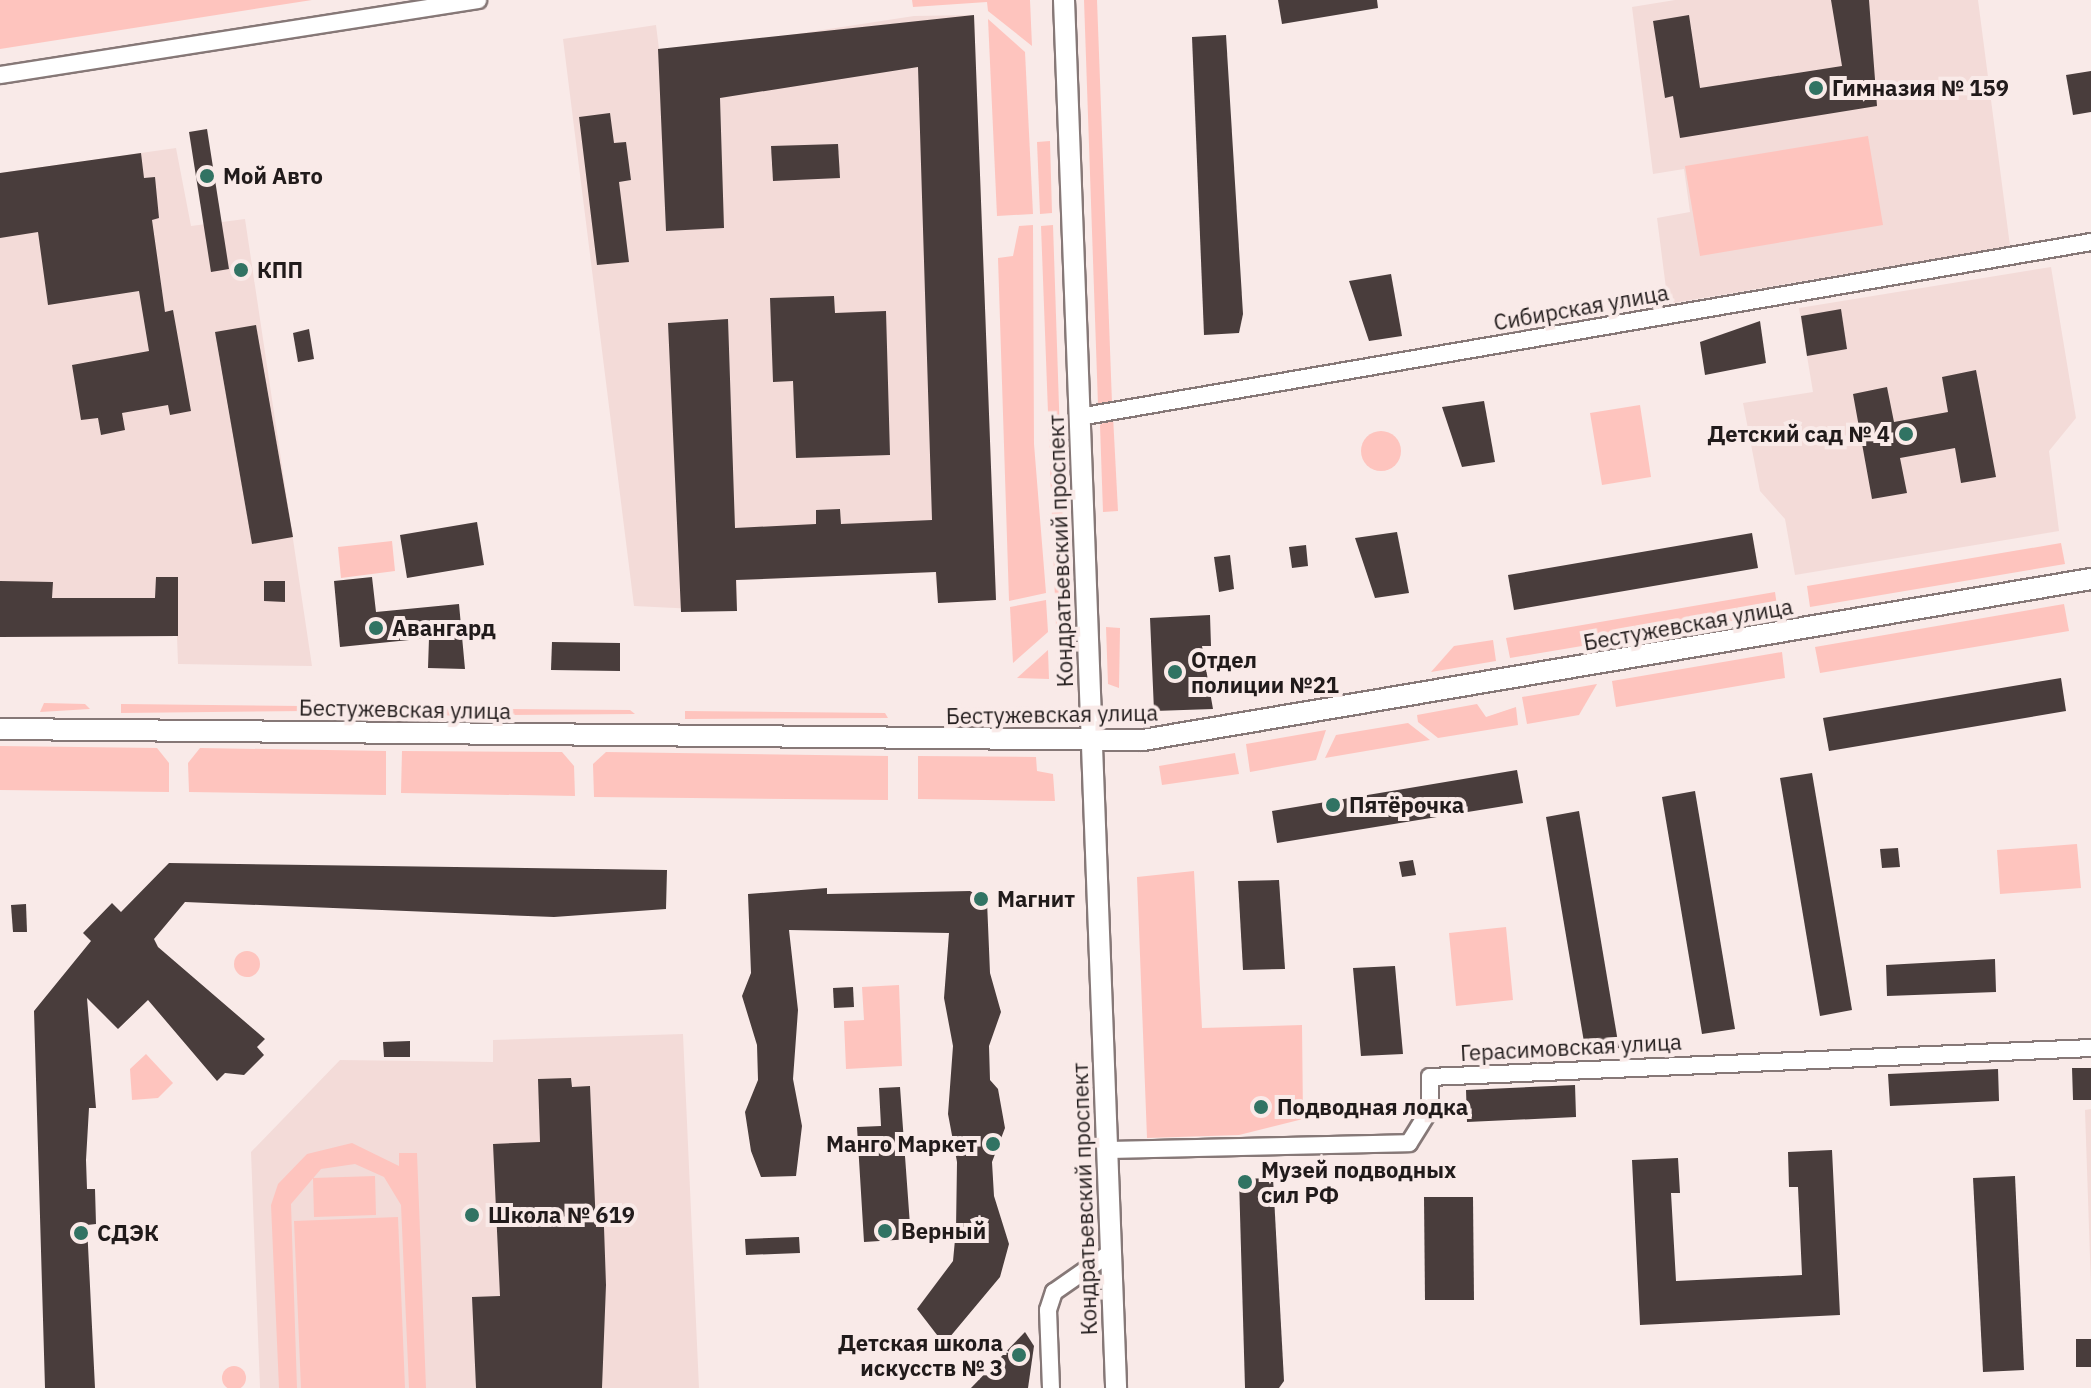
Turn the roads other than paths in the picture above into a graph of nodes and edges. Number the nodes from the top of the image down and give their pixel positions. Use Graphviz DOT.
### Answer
graph roads {
  1 [pos="478,0"];
  2 [pos="1064,0"];
  3 [pos="0,75"];
  4 [pos="2091,242"];
  5 [pos="1079,417"];
  6 [pos="2091,579"];
  7 [pos="0,729"];
  8 [pos="1091,742"];
  9 [pos="2091,1048"];
  10 [pos="1106,1150"];
  11 [pos="1110,1253"];
  12 [pos="1051,1388"];
  13 [pos="1116,1388"];
  1 -- 3 [label="street"];
  2 -- 5 [label="street, Кондратьевский проспект"];
  4 -- 5 [label="street, Сибирская улица"];
  5 -- 8 [label="street, Кондратьевский проспект"];
  6 -- 8 [label="street, Бестужевская улица"];
  7 -- 8 [label="street, Бестужевская улица"];
  8 -- 10 [label="street, Кондратьевский проспект"];
  9 -- 10 [label="street, Герасимовская улица"];
  10 -- 11 [label="street, Кондратьевский проспект"];
  11 -- 12 [label="street"];
  11 -- 13 [label="street, Кондратьевский проспект"];
}
